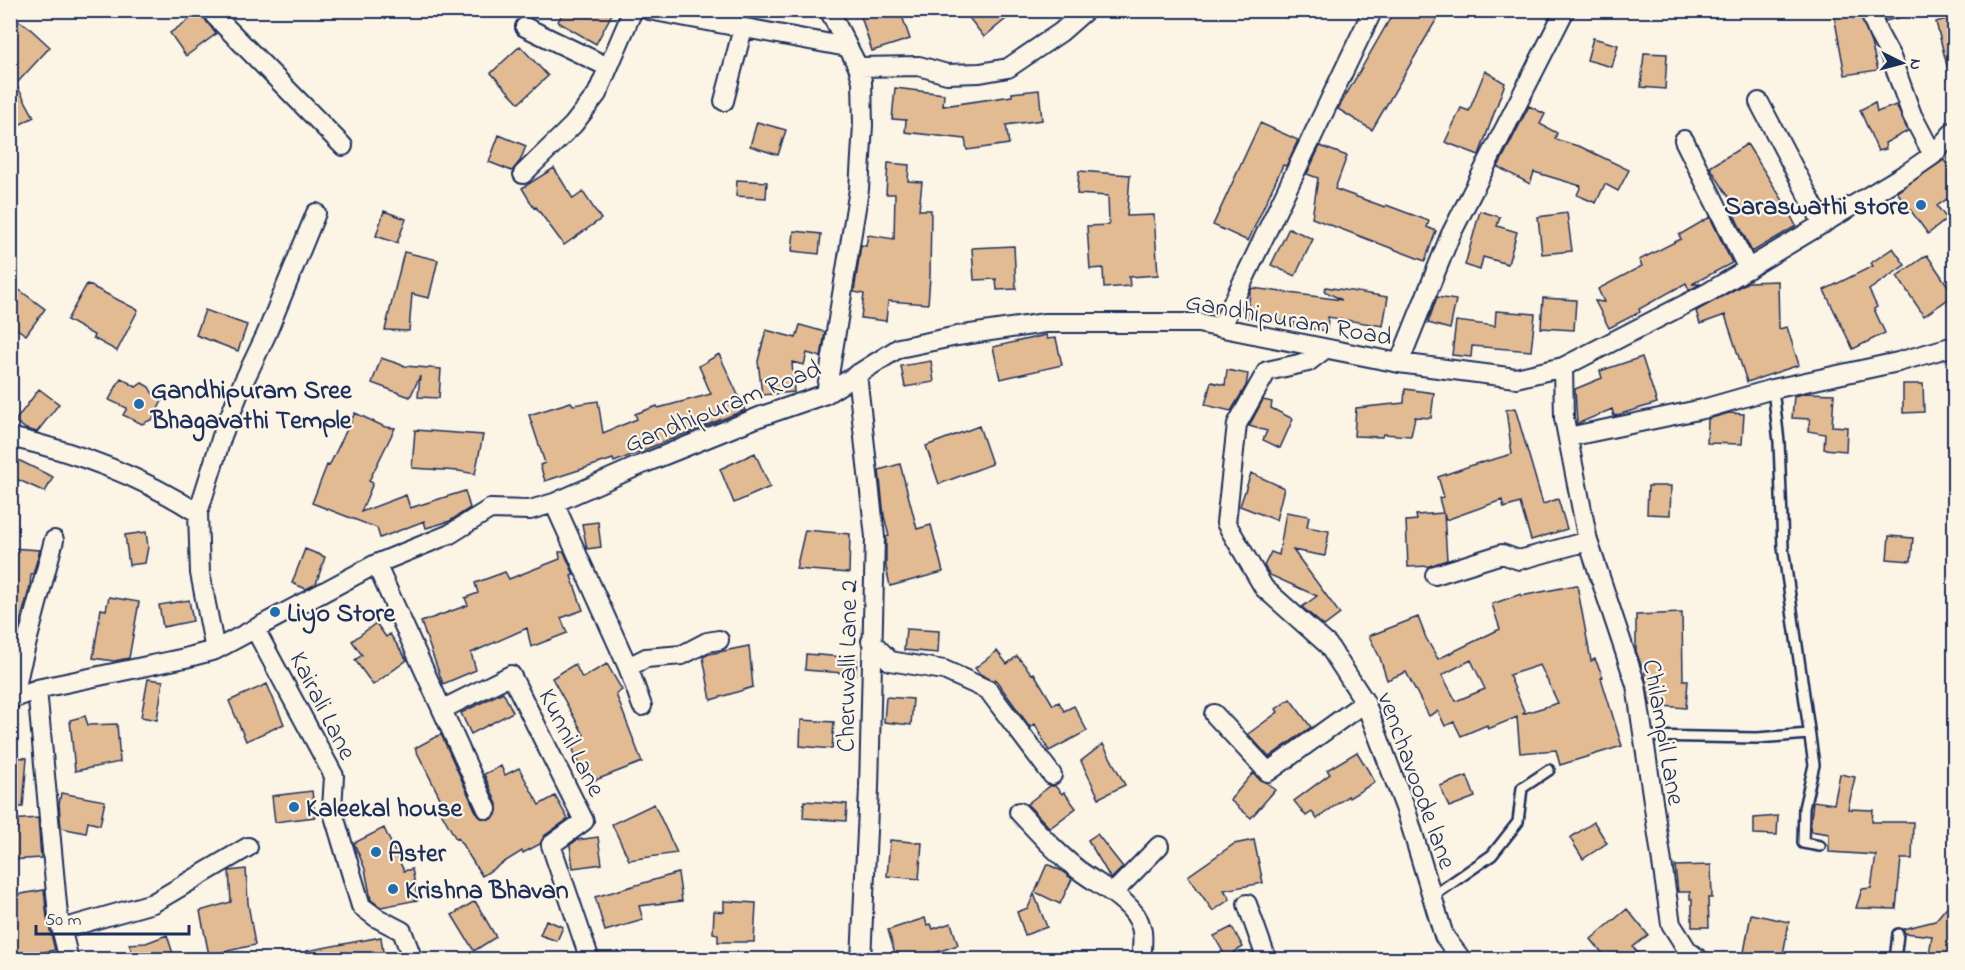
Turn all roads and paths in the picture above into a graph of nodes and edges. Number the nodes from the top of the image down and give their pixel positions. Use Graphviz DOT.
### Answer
graph roads {
  1 [pos="216,10"];
  2 [pos="633,10"];
  3 [pos="649,10"];
  4 [pos="829,10"];
  5 [pos="1086,10"];
  6 [pos="1565,10"];
  7 [pos="1869,10"];
  8 [pos="1370,16"];
  9 [pos="525,27"];
  10 [pos="743,28"];
  11 [pos="847,47"];
  12 [pos="608,67"];
  13 [pos="858,67"];
  14 [pos="724,101"];
  15 [pos="1759,102"];
  16 [pos="1954,131"];
  17 [pos="1684,140"];
  18 [pos="343,146"];
  19 [pos="1933,155"];
  20 [pos="524,174"];
  21 [pos="316,213"];
  22 [pos="1823,224"];
  23 [pos="1748,269"];
  24 [pos="1221,327"];
  25 [pos="1954,346"];
  26 [pos="1325,349"];
  27 [pos="1399,363"];
  28 [pos="1563,367"];
  29 [pos="857,374"];
  30 [pos="1773,389"];
  31 [pos="826,394"];
  32 [pos="10,437"];
  33 [pos="1568,437"];
  34 [pos="554,503"];
  35 [pos="198,513"];
  36 [pos="54,540"];
  37 [pos="1588,542"];
  38 [pos="376,564"];
  39 [pos="1436,575"];
  40 [pos="255,629"];
  41 [pos="719,640"];
  42 [pos="872,641"];
  43 [pos="215,650"];
  44 [pos="628,667"];
  45 [pos="37,689"];
  46 [pos="12,698"];
  47 [pos="1365,702"];
  48 [pos="642,706"];
  49 [pos="443,709"];
  50 [pos="1214,714"];
  51 [pos="1809,734"];
  52 [pos="1643,736"];
  53 [pos="1549,770"];
  54 [pos="1052,775"];
  55 [pos="487,810"];
  56 [pos="1019,812"];
  57 [pos="1159,846"];
  58 [pos="1820,846"];
  59 [pos="248,847"];
  60 [pos="1113,893"];
  61 [pos="1432,896"];
  62 [pos="1247,904"];
  63 [pos="62,930"];
  64 [pos="1898,934"];
  65 [pos="69,960"];
  66 [pos="413,960"];
  67 [pos="590,960"];
  68 [pos="861,960"];
  69 [pos="1142,960"];
  70 [pos="1267,960"];
  71 [pos="1462,960"];
  72 [pos="1700,960"];
  73 [pos="1895,960"];
  1 -- 18 [label="street"];
  2 -- 12 [label="street"];
  3 -- 10 [label="street"];
  4 -- 11 [label="street"];
  5 -- 13 [label="street"];
  6 -- 27 [label="street"];
  7 -- 19 [label="street"];
  8 -- 24 [label="street"];
  9 -- 12 [label="street"];
  10 -- 11 [label="street"];
  10 -- 14 [label="street"];
  11 -- 13 [label="street"];
  12 -- 20 [label="street"];
  13 -- 31 [label="street"];
  15 -- 22 [label="street"];
  16 -- 19 [label="street, Gandhipuram Road"];
  17 -- 23 [label="street"];
  19 -- 22 [label="street, Gandhipuram Road"];
  21 -- 35 [label="street"];
  22 -- 23 [label="street, Gandhipuram Road"];
  23 -- 28 [label="street, Gandhipuram Road"];
  24 -- 26 [label="street, Gandhipuram Road"];
  24 -- 29 [label="street, Gandhipuram Road"];
  25 -- 30 [label="street"];
  26 -- 27 [label="street, Gandhipuram Road"];
  26 -- 47 [label="street, venchavoode lane"];
  27 -- 28 [label="street, Gandhipuram Road"];
  28 -- 33 [label="street, Chilampil Lane"];
  29 -- 31 [label="street, Gandhipuram Road"];
  29 -- 42 [label="street, Cheruvalli Lane 2"];
  30 -- 33 [label="street"];
  30 -- 51 [label="lane"];
  31 -- 34 [label="street, Gandhipuram Road"];
  32 -- 35 [label="street"];
  33 -- 37 [label="street, Chilampil Lane"];
  34 -- 38 [label="street, Gandhipuram Road"];
  34 -- 44 [label="street"];
  35 -- 43 [label="street"];
  36 -- 46 [label="street"];
  37 -- 39 [label="street"];
  37 -- 52 [label="street, Chilampil Lane"];
  38 -- 40 [label="street, Gandhipuram Road"];
  38 -- 49 [label="street"];
  40 -- 43 [label="street, Gandhipuram Road"];
  40 -- 66 [label="street, Kairali Lane"];
  41 -- 44 [label="street"];
  42 -- 54 [label="street"];
  42 -- 68 [label="street, Cheruvalli Lane 2"];
  43 -- 45 [label="street, Gandhipuram Road"];
  44 -- 48 [label="street"];
  45 -- 46 [label="street, Gandhipuram Road"];
  45 -- 63 [label="street"];
  47 -- 50 [label="street"];
  47 -- 61 [label="street, venchavoode lane"];
  49 -- 55 [label="street"];
  49 -- 67 [label="street, Kunnil Lane"];
  51 -- 52 [label="lane"];
  51 -- 58 [label="lane"];
  52 -- 72 [label="street, Chilampil Lane"];
  53 -- 61 [label="lane"];
  56 -- 60 [label="street"];
  57 -- 60 [label="street"];
  59 -- 63 [label="street"];
  60 -- 69 [label="street"];
  61 -- 71 [label="street, venchavoode lane"];
  62 -- 70 [label="street"];
  63 -- 65 [label="street"];
  64 -- 73 [label="lane"];
}
